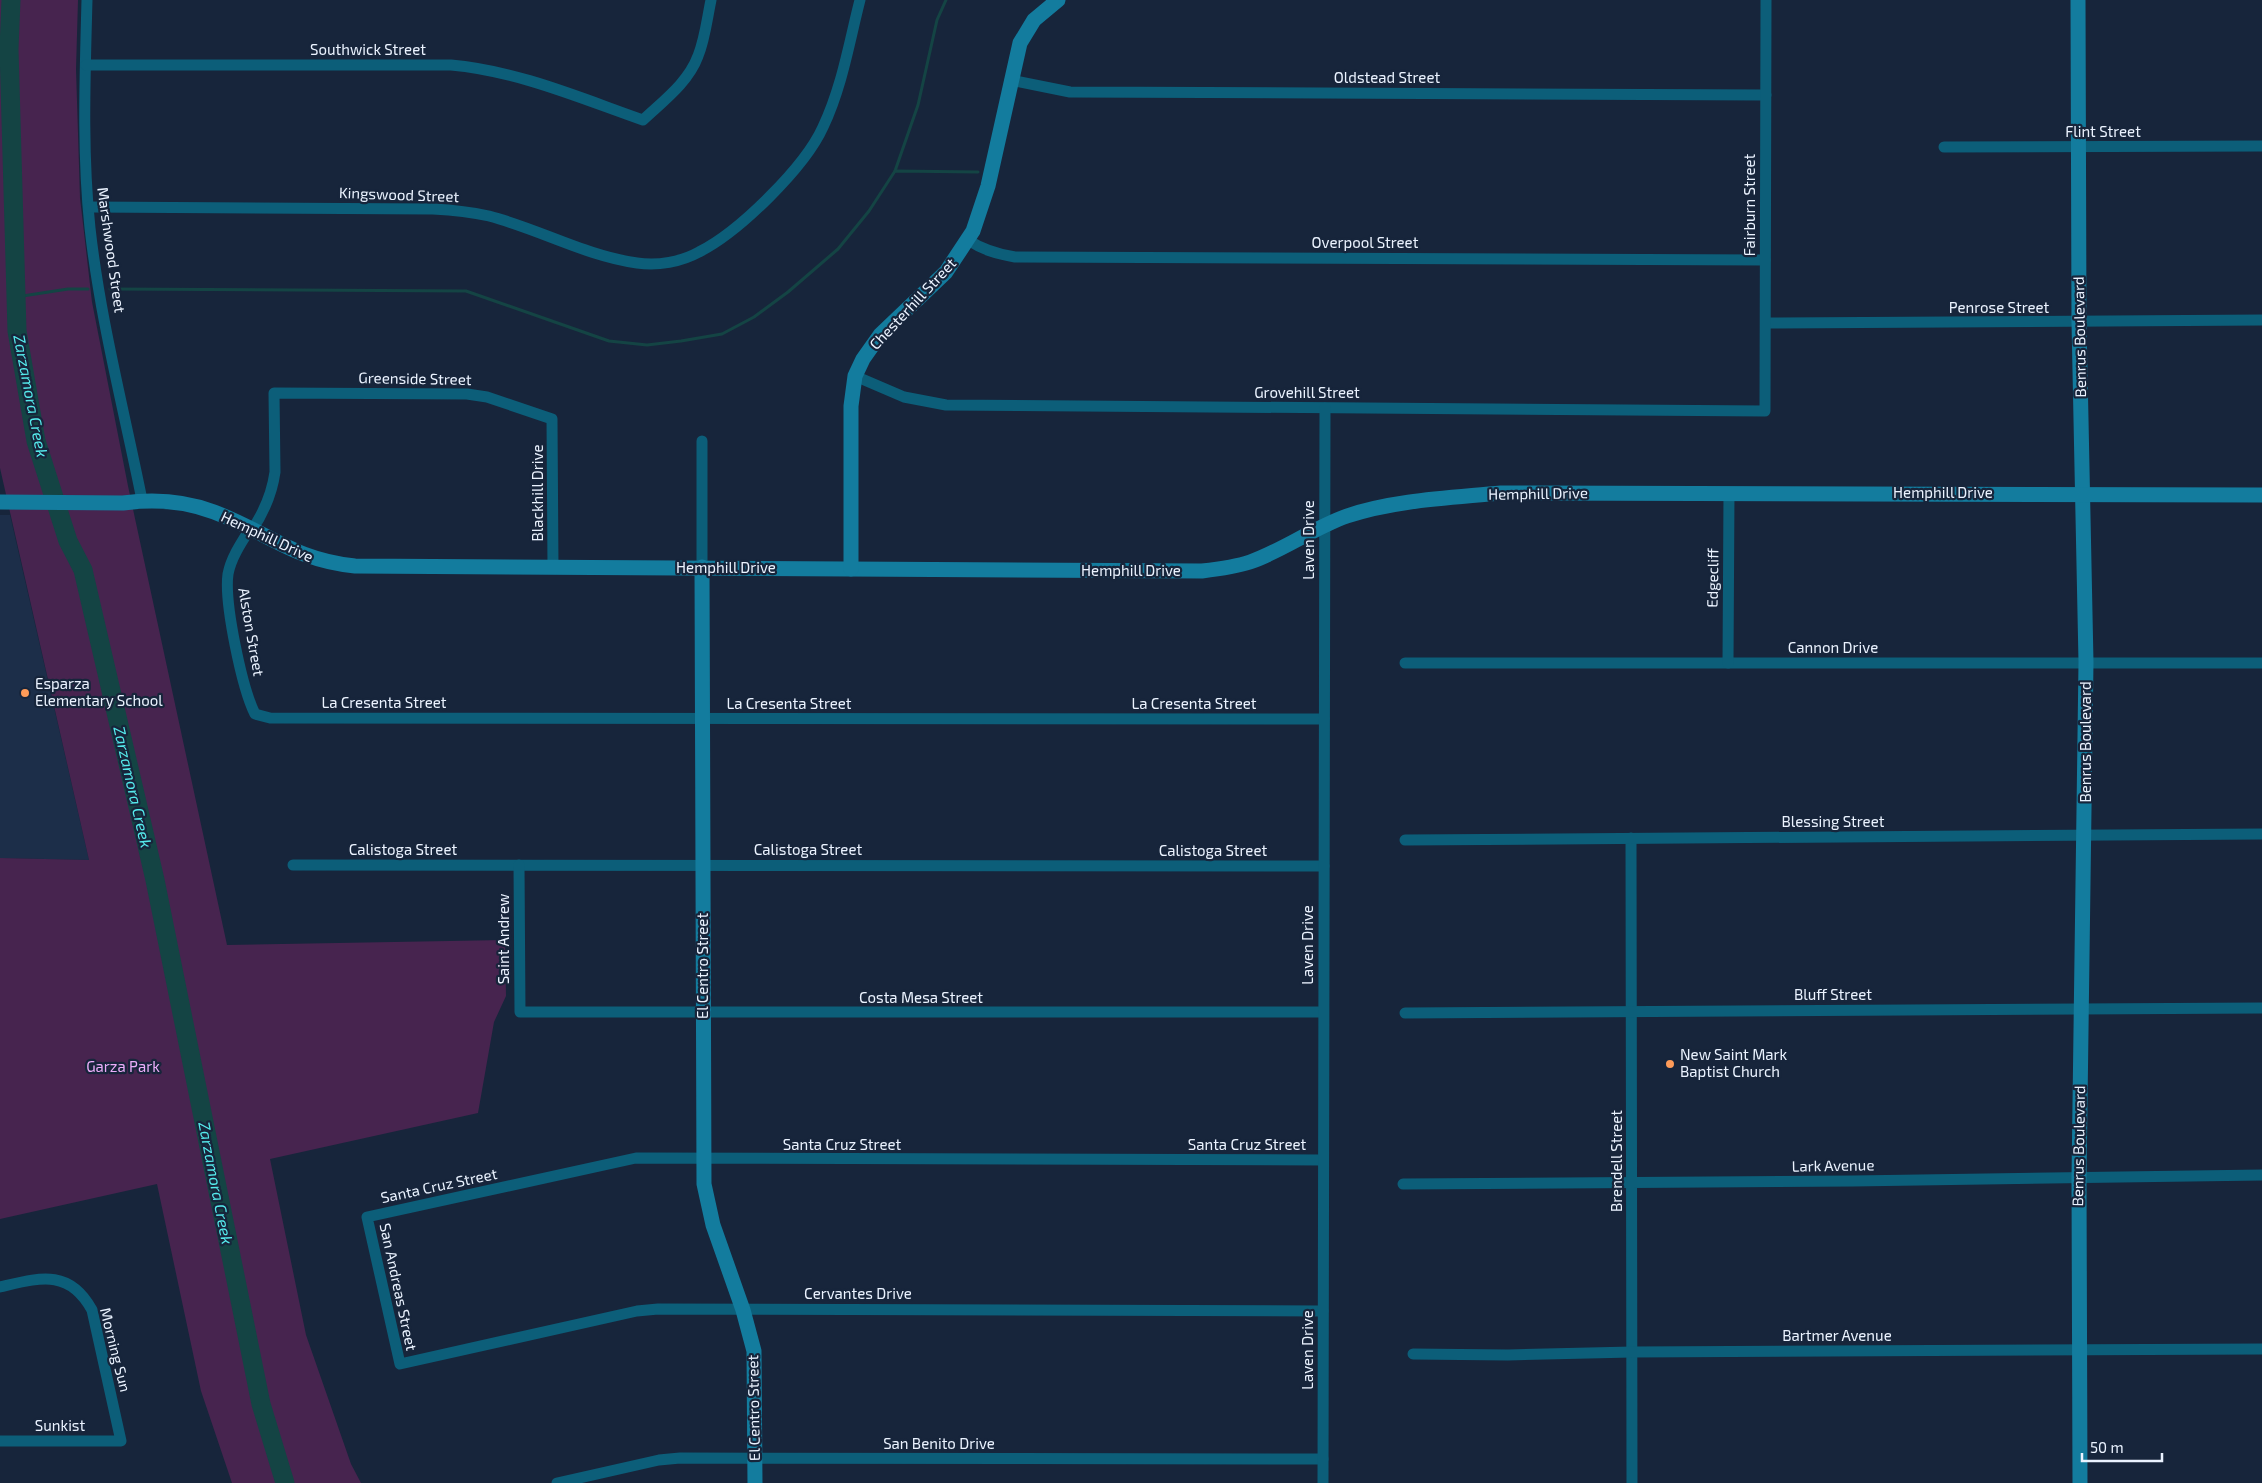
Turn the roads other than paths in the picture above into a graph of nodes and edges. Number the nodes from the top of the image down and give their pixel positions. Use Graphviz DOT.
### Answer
graph roads {
  1 [pos="87,0"];
  2 [pos="711,0"];
  3 [pos="860,0"];
  4 [pos="1058,0"];
  5 [pos="1766,0"];
  6 [pos="2078,0"];
  7 [pos="86,65"];
  8 [pos="1010,80"];
  9 [pos="1766,95"];
  10 [pos="2262,146"];
  11 [pos="1944,147"];
  12 [pos="2078,147"];
  13 [pos="89,207"];
  14 [pos="968,240"];
  15 [pos="1765,260"];
  16 [pos="2262,320"];
  17 [pos="2079,322"];
  18 [pos="1766,323"];
  19 [pos="855,376"];
  20 [pos="274,393"];
  21 [pos="1325,408"];
  22 [pos="1765,410"];
  23 [pos="552,419"];
  24 [pos="702,441"];
  25 [pos="1729,493"];
  26 [pos="2083,493"];
  27 [pos="2262,494"];
  28 [pos="142,500"];
  29 [pos="6,502"];
  30 [pos="1324,525"];
  31 [pos="251,530"];
  32 [pos="553,567"];
  33 [pos="702,567"];
  34 [pos="850,569"];
  35 [pos="2086,662"];
  36 [pos="1405,663"];
  37 [pos="1728,663"];
  38 [pos="2262,663"];
  39 [pos="255,714"];
  40 [pos="703,719"];
  41 [pos="1324,719"];
  42 [pos="2262,834"];
  43 [pos="2085,835"];
  44 [pos="1631,838"];
  45 [pos="1404,840"];
  46 [pos="293,865"];
  47 [pos="519,865"];
  48 [pos="703,865"];
  49 [pos="1324,866"];
  50 [pos="2081,1008"];
  51 [pos="2262,1008"];
  52 [pos="520,1012"];
  53 [pos="702,1012"];
  54 [pos="1323,1012"];
  55 [pos="1631,1012"];
  56 [pos="1405,1013"];
  57 [pos="703,1159"];
  58 [pos="1324,1160"];
  59 [pos="2262,1175"];
  60 [pos="2079,1178"];
  61 [pos="1632,1182"];
  62 [pos="1403,1184"];
  63 [pos="367,1217"];
  64 [pos="0,1287"];
  65 [pos="742,1310"];
  66 [pos="1323,1311"];
  67 [pos="2078,1348"];
  68 [pos="2262,1349"];
  69 [pos="1632,1352"];
  70 [pos="1413,1354"];
  71 [pos="400,1364"];
  72 [pos="0,1441"];
  73 [pos="121,1441"];
  74 [pos="755,1459"];
  75 [pos="1324,1459"];
  76 [pos="557,1483"];
  77 [pos="755,1483"];
  78 [pos="1323,1483"];
  79 [pos="1632,1483"];
  80 [pos="2080,1483"];
  1 -- 7 [label="street, Marshwood Street"];
  2 -- 7 [label="street, Southwick Street"];
  3 -- 13 [label="street, Kingswood Street"];
  4 -- 8 [label="street, Chesterhill Street"];
  5 -- 9 [label="street, Fairburn Street"];
  6 -- 12 [label="street, Benrus Boulevard"];
  7 -- 13 [label="street, Marshwood Street"];
  8 -- 9 [label="street, Oldstead Street"];
  8 -- 14 [label="street, Chesterhill Street"];
  9 -- 15 [label="street, Fairburn Street"];
  10 -- 12 [label="street, Flint Street"];
  11 -- 12 [label="street, Flint Street"];
  12 -- 17 [label="street, Benrus Boulevard"];
  13 -- 28 [label="street, Marshwood Street"];
  14 -- 15 [label="street, Overpool Street"];
  14 -- 19 [label="street, Chesterhill Street"];
  15 -- 18 [label="street, Fairburn Street"];
  16 -- 17 [label="street, Penrose Street"];
  17 -- 18 [label="street, Penrose Street"];
  17 -- 26 [label="street, Benrus Boulevard"];
  18 -- 22 [label="street, Fairburn Street"];
  19 -- 21 [label="street, Grovehill Street"];
  19 -- 34 [label="street, Chesterhill Street"];
  20 -- 23 [label="street, Greenside Street"];
  20 -- 31 [label="street, Alston Street"];
  21 -- 22 [label="street, Grovehill Street"];
  21 -- 30 [label="street, Laven Drive"];
  23 -- 32 [label="street, Blackhill Drive"];
  24 -- 33 [label="street, El Centro Street"];
  25 -- 26 [label="street, Hemphill Drive"];
  25 -- 30 [label="street, Hemphill Drive"];
  25 -- 37 [label="street, Edgecliff"];
  26 -- 27 [label="street, Hemphill Drive"];
  26 -- 35 [label="street, Benrus Boulevard"];
  28 -- 29 [label="street, Hemphill Drive"];
  28 -- 31 [label="street, Hemphill Drive"];
  30 -- 34 [label="street, Hemphill Drive"];
  30 -- 41 [label="street, Laven Drive"];
  31 -- 32 [label="street, Hemphill Drive"];
  31 -- 39 [label="street, Alston Street"];
  32 -- 33 [label="street, Hemphill Drive"];
  33 -- 34 [label="street, Hemphill Drive"];
  33 -- 40 [label="street, El Centro Street"];
  35 -- 37 [label="street, Cannon Drive"];
  35 -- 38 [label="street, Cannon Drive"];
  35 -- 43 [label="street, Benrus Boulevard"];
  36 -- 37 [label="street, Cannon Drive"];
  39 -- 40 [label="street, La Cresenta Street"];
  40 -- 41 [label="street, La Cresenta Street"];
  40 -- 48 [label="street, El Centro Street"];
  41 -- 49 [label="street, Laven Drive"];
  42 -- 43 [label="street, Blessing Street"];
  43 -- 44 [label="street, Blessing Street"];
  43 -- 50 [label="street, Benrus Boulevard"];
  44 -- 45 [label="street, Blessing Street"];
  44 -- 55 [label="street, Brendell Street"];
  46 -- 47 [label="street, Calistoga Street"];
  47 -- 48 [label="street, Calistoga Street"];
  47 -- 52 [label="street, Saint Andrew"];
  48 -- 49 [label="street, Calistoga Street"];
  48 -- 53 [label="street, El Centro Street"];
  49 -- 54 [label="street, Laven Drive"];
  50 -- 51 [label="street, Bluff Street"];
  50 -- 55 [label="street, Bluff Street"];
  50 -- 60 [label="street, Benrus Boulevard"];
  52 -- 53 [label="street, Costa Mesa Street"];
  53 -- 54 [label="street, Costa Mesa Street"];
  53 -- 57 [label="street, El Centro Street"];
  54 -- 58 [label="street, Laven Drive"];
  55 -- 56 [label="street, Bluff Street"];
  55 -- 61 [label="street, Brendell Street"];
  57 -- 58 [label="street, Santa Cruz Street"];
  57 -- 63 [label="street, Santa Cruz Street"];
  57 -- 65 [label="street, El Centro Street"];
  58 -- 66 [label="street, Laven Drive"];
  59 -- 60 [label="street, Lark Avenue"];
  60 -- 61 [label="street, Lark Avenue"];
  60 -- 67 [label="street, Benrus Boulevard"];
  61 -- 62 [label="street, Lark Avenue"];
  61 -- 69 [label="street, Brendell Street"];
  63 -- 71 [label="street, San Andreas Street"];
  64 -- 73 [label="street, Morning Sun"];
  65 -- 66 [label="street, Cervantes Drive"];
  65 -- 71 [label="street, Cervantes Drive"];
  65 -- 74 [label="street, El Centro Street"];
  66 -- 75 [label="street, Laven Drive"];
  67 -- 68 [label="street, Bartmer Avenue"];
  67 -- 69 [label="street, Bartmer Avenue"];
  67 -- 80 [label="street, Benrus Boulevard"];
  69 -- 70 [label="street, Bartmer Avenue"];
  69 -- 79 [label="street, Brendell Street"];
  72 -- 73 [label="street, Sunkist"];
  74 -- 75 [label="street, San Benito Drive"];
  74 -- 76 [label="street, San Benito Drive"];
  74 -- 77 [label="street, El Centro Street"];
  75 -- 78 [label="street, Laven Drive"];
}
